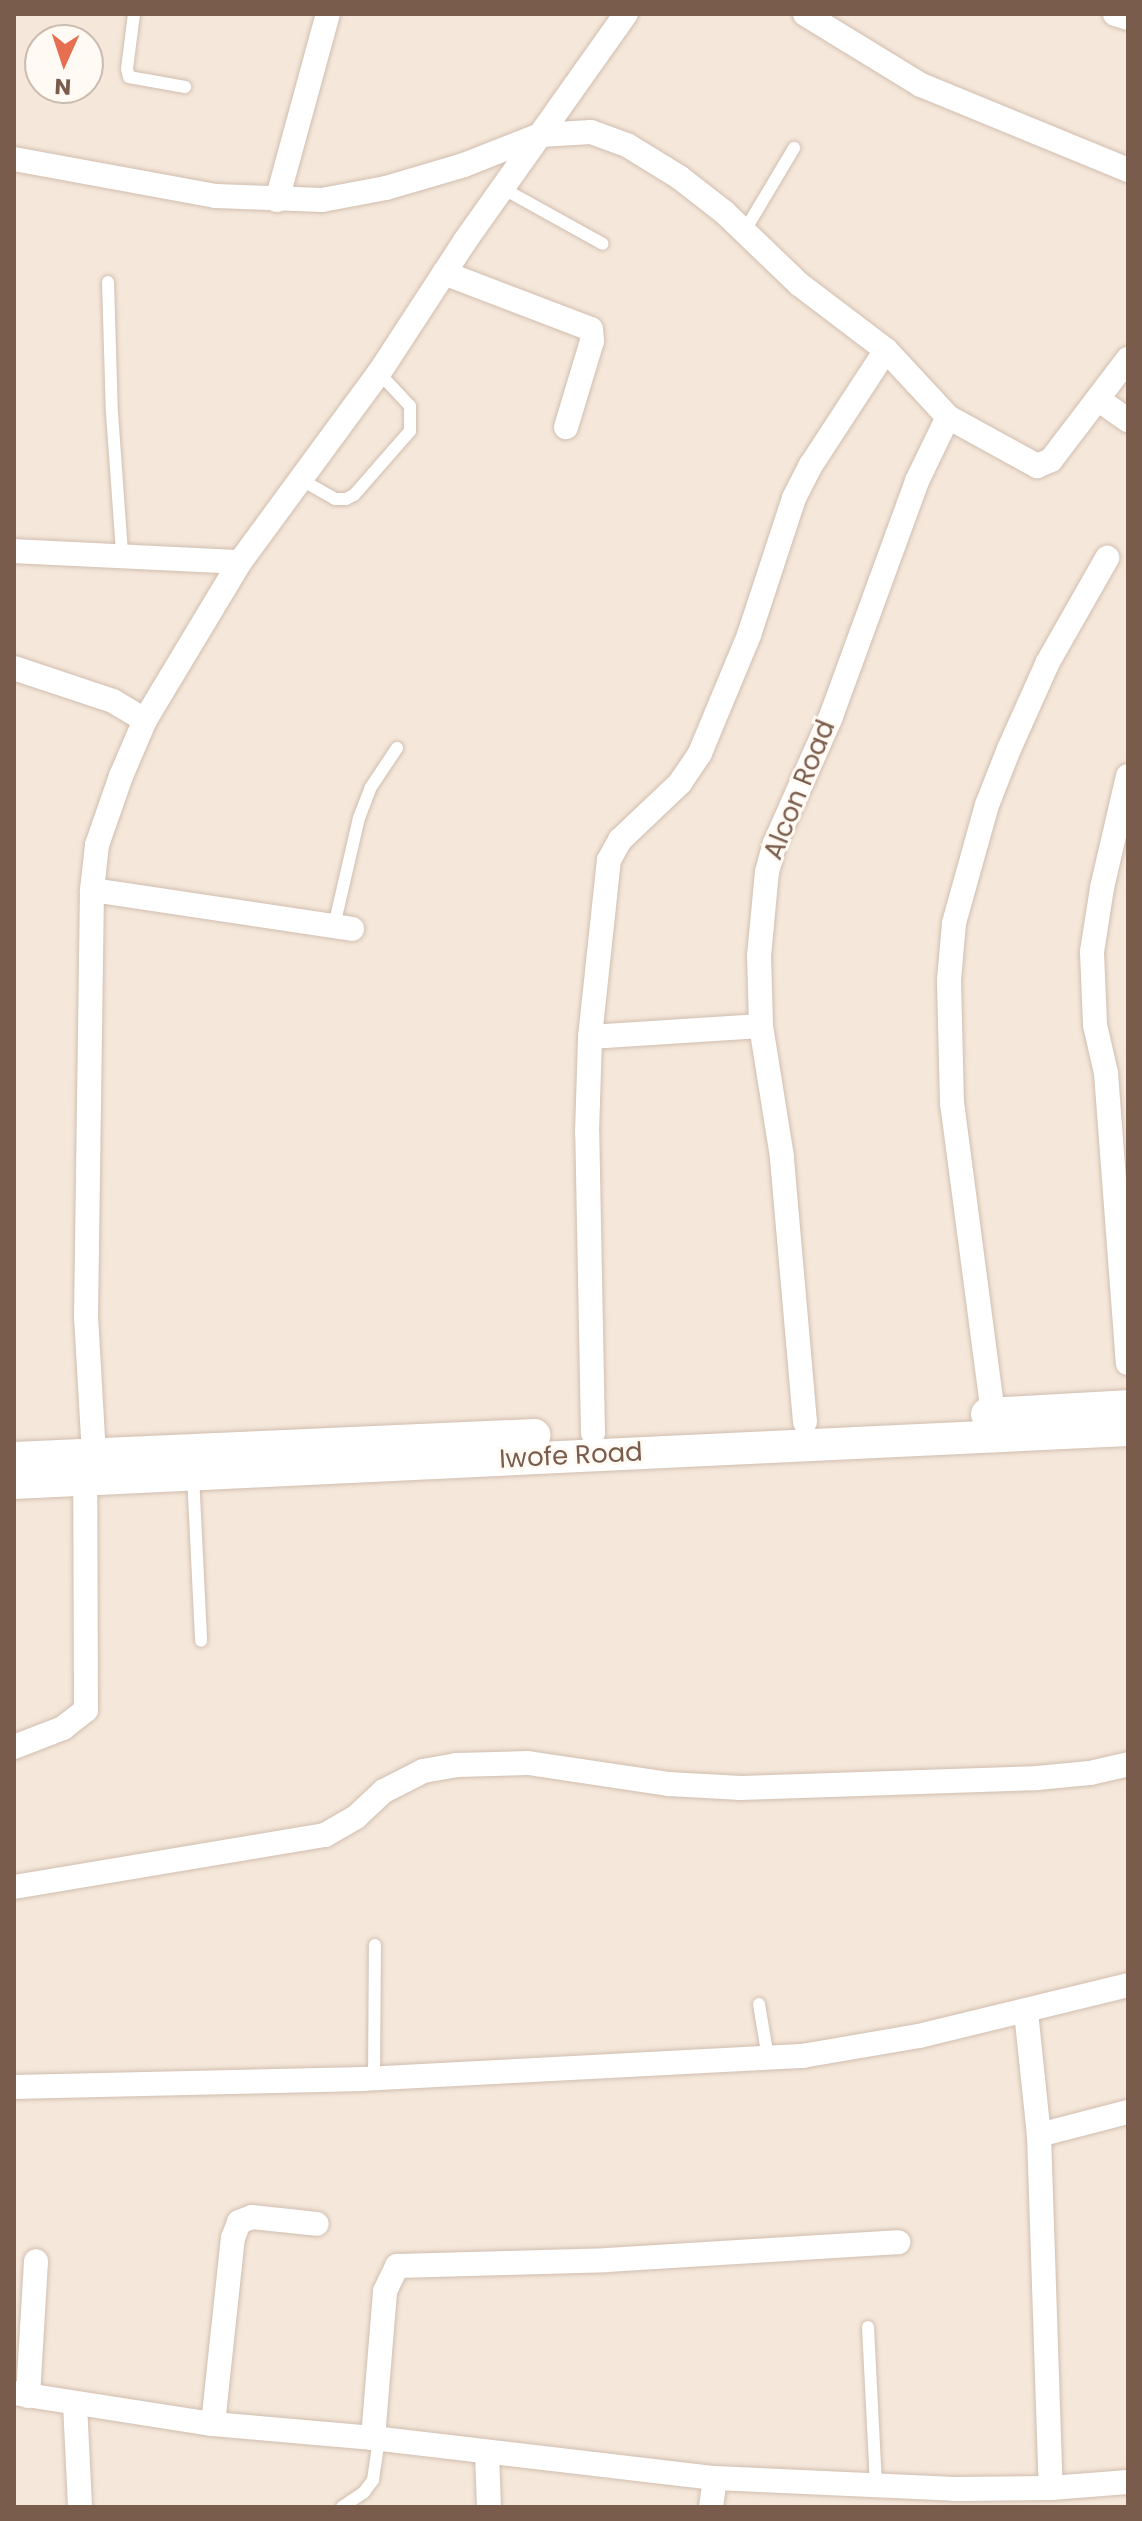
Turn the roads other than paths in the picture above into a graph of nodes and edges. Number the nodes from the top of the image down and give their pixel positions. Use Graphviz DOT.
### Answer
graph roads {
  1 [pos="134,14"];
  2 [pos="328,14"];
  3 [pos="626,14"];
  4 [pos="1115,14"];
  5 [pos="818,17"];
  6 [pos="1128,18"];
  7 [pos="185,87"];
  8 [pos="540,135"];
  9 [pos="794,148"];
  10 [pos="14,159"];
  11 [pos="1128,170"];
  12 [pos="502,188"];
  13 [pos="277,200"];
  14 [pos="744,232"];
  15 [pos="603,244"];
  16 [pos="444,273"];
  17 [pos="108,282"];
  18 [pos="886,350"];
  19 [pos="1128,359"];
  20 [pos="379,373"];
  21 [pos="1099,400"];
  22 [pos="948,417"];
  23 [pos="1128,420"];
  24 [pos="566,427"];
  25 [pos="300,479"];
  26 [pos="14,551"];
  27 [pos="122,554"];
  28 [pos="1107,558"];
  29 [pos="240,562"];
  30 [pos="14,668"];
  31 [pos="145,720"];
  32 [pos="397,748"];
  33 [pos="1128,776"];
  34 [pos="92,890"];
  35 [pos="343,928"];
  36 [pos="761,1026"];
  37 [pos="590,1037"];
  38 [pos="1117,1071"];
  39 [pos="1121,1195"];
  40 [pos="1128,1363"];
  41 [pos="1128,1406"];
  42 [pos="993,1414"];
  43 [pos="805,1422"];
  44 [pos="1128,1430"];
  45 [pos="593,1433"];
  46 [pos="14,1458"];
  47 [pos="90,1467"];
  48 [pos="193,1475"];
  49 [pos="14,1483"];
  50 [pos="201,1641"];
  51 [pos="14,1747"];
  52 [pos="1128,1764"];
  53 [pos="14,1887"];
  54 [pos="375,1945"];
  55 [pos="1128,1985"];
  56 [pos="759,2004"];
  57 [pos="1026,2012"];
  58 [pos="768,2058"];
  59 [pos="374,2078"];
  60 [pos="14,2087"];
  61 [pos="1128,2112"];
  62 [pos="1039,2135"];
  63 [pos="317,2224"];
  64 [pos="898,2242"];
  65 [pos="36,2261"];
  66 [pos="868,2327"];
  67 [pos="21,2394"];
  68 [pos="75,2404"];
  69 [pos="213,2424"];
  70 [pos="376,2439"];
  71 [pos="487,2453"];
  72 [pos="715,2478"];
  73 [pos="1128,2482"];
  74 [pos="876,2486"];
  75 [pos="1051,2488"];
  76 [pos="954,2498"];
  77 [pos="80,2507"];
  78 [pos="342,2507"];
  79 [pos="489,2507"];
  80 [pos="711,2507"];
  1 -- 7 [label="lane"];
  2 -- 13 [label="street"];
  3 -- 8 [label="street"];
  4 -- 6 [label="street"];
  5 -- 11 [label="street"];
  8 -- 12 [label="street"];
  8 -- 13 [label="street"];
  8 -- 14 [label="street"];
  9 -- 14 [label="lane"];
  10 -- 13 [label="street"];
  12 -- 15 [label="lane"];
  12 -- 16 [label="street"];
  14 -- 18 [label="street"];
  16 -- 20 [label="street"];
  16 -- 24 [label="street"];
  17 -- 27 [label="lane"];
  18 -- 22 [label="street"];
  18 -- 37 [label="street"];
  19 -- 21 [label="street"];
  20 -- 25 [label="street"];
  20 -- 25 [label="lane"];
  21 -- 22 [label="street"];
  21 -- 23 [label="street"];
  22 -- 36 [label="street, Alcon Road"];
  25 -- 29 [label="street"];
  26 -- 27 [label="street"];
  27 -- 29 [label="street"];
  28 -- 42 [label="street"];
  29 -- 31 [label="street"];
  30 -- 31 [label="street"];
  31 -- 34 [label="street"];
  32 -- 35 [label="lane"];
  33 -- 38 [label="street"];
  34 -- 35 [label="street"];
  34 -- 47 [label="street"];
  36 -- 37 [label="street"];
  36 -- 43 [label="street, Alcon Road"];
  37 -- 45 [label="street"];
  38 -- 39 [label="street"];
  39 -- 40 [label="street"];
  41 -- 42 [label="street, Iwofe Road"];
  42 -- 43 [label="street, Iwofe Road"];
  43 -- 45 [label="street, Iwofe Road"];
  44 -- 48 [label="street, Iwofe Road"];
  45 -- 47 [label="street, Iwofe Road"];
  46 -- 47 [label="street, Iwofe Road"];
  47 -- 48 [label="street, Iwofe Road"];
  47 -- 49 [label="street, Iwofe Road"];
  47 -- 51 [label="street"];
  48 -- 50 [label="lane"];
  52 -- 53 [label="street"];
  54 -- 59 [label="lane"];
  55 -- 57 [label="street"];
  56 -- 58 [label="lane"];
  57 -- 58 [label="street"];
  57 -- 62 [label="street"];
  58 -- 59 [label="street"];
  59 -- 60 [label="street"];
  61 -- 62 [label="street"];
  62 -- 75 [label="street"];
  63 -- 69 [label="street"];
  64 -- 70 [label="street"];
  65 -- 67 [label="street"];
  66 -- 74 [label="lane"];
  67 -- 68 [label="street"];
  68 -- 69 [label="street"];
  68 -- 77 [label="street"];
  69 -- 70 [label="street"];
  70 -- 71 [label="street"];
  70 -- 78 [label="lane"];
  71 -- 72 [label="street"];
  71 -- 79 [label="street"];
  72 -- 74 [label="street"];
  72 -- 80 [label="street"];
  73 -- 75 [label="street"];
  74 -- 76 [label="street"];
  75 -- 76 [label="street"];
}
